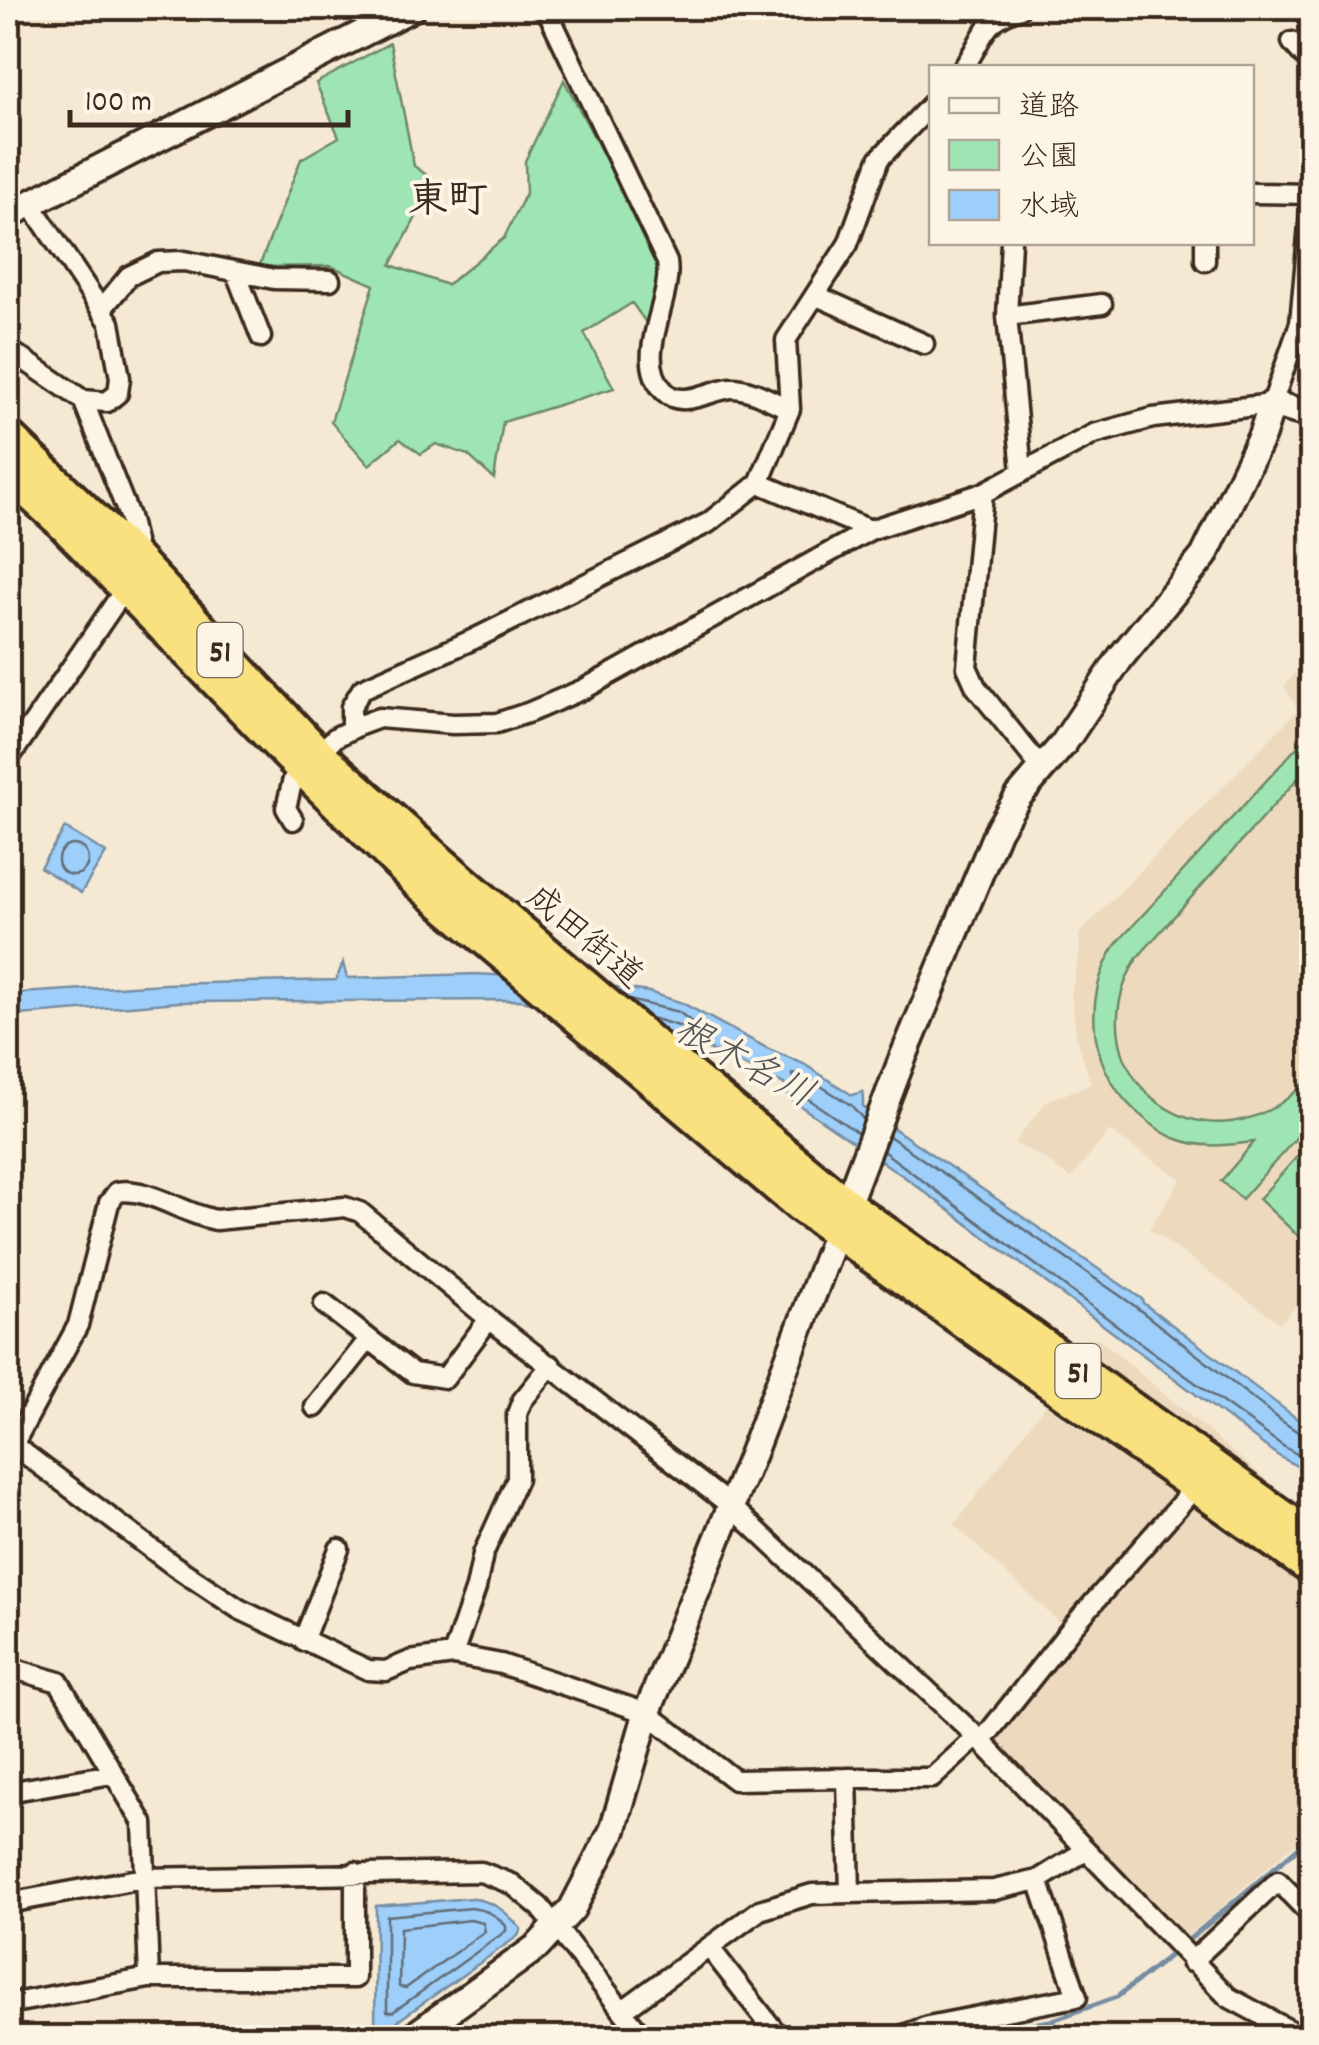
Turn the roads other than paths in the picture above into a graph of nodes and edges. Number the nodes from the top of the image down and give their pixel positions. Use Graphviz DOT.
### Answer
graph roads {
  1 [pos="412,8"];
  2 [pos="546,8"];
  3 [pos="1020,8"];
  4 [pos="378,17"];
  5 [pos="1292,42"];
  6 [pos="968,65"];
  7 [pos="1312,65"];
  8 [pos="929,107"];
  9 [pos="1254,193"];
  10 [pos="1311,193"];
  11 [pos="18,209"];
  12 [pos="1011,245"];
  13 [pos="236,273"];
  14 [pos="330,280"];
  15 [pos="814,295"];
  16 [pos="1102,304"];
  17 [pos="101,310"];
  18 [pos="1007,316"];
  19 [pos="261,337"];
  20 [pos="924,344"];
  21 [pos="8,350"];
  22 [pos="83,400"];
  23 [pos="1272,404"];
  24 [pos="790,409"];
  25 [pos="1312,415"];
  26 [pos="8,437"];
  27 [pos="1022,471"];
  28 [pos="8,473"];
  29 [pos="759,483"];
  30 [pos="983,492"];
  31 [pos="870,530"];
  32 [pos="129,572"];
  33 [pos="351,728"];
  34 [pos="8,760"];
  35 [pos="310,761"];
  36 [pos="1042,769"];
  37 [pos="293,820"];
  38 [pos="845,1205"];
  39 [pos="324,1304"];
  40 [pos="489,1319"];
  41 [pos="370,1339"];
  42 [pos="551,1365"];
  43 [pos="315,1408"];
  44 [pos="10,1443"];
  45 [pos="1197,1484"];
  46 [pos="732,1506"];
  47 [pos="1312,1538"];
  48 [pos="339,1549"];
  49 [pos="1312,1568"];
  50 [pos="303,1641"];
  51 [pos="452,1655"];
  52 [pos="8,1668"];
  53 [pos="647,1713"];
  54 [pos="979,1739"];
  55 [pos="112,1774"];
  56 [pos="847,1778"];
  57 [pos="8,1792"];
  58 [pos="1085,1851"];
  59 [pos="355,1872"];
  60 [pos="143,1878"];
  61 [pos="1038,1880"];
  62 [pos="850,1893"];
  63 [pos="8,1903"];
  64 [pos="1312,1916"];
  65 [pos="556,1927"];
  66 [pos="710,1947"];
  67 [pos="1189,1960"];
  68 [pos="149,1978"];
  69 [pos="8,2004"];
  70 [pos="623,2010"];
  71 [pos="421,2035"];
  72 [pos="1298,2036"];
  73 [pos="644,2038"];
  74 [pos="780,2038"];
  75 [pos="896,2038"];
  1 -- 4 [label="street"];
  2 -- 24 [label="street"];
  3 -- 6 [label="street"];
  4 -- 11 [label="street"];
  5 -- 7 [label="street"];
  8 -- 15 [label="street"];
  9 -- 10 [label="street"];
  10 -- 23 [label="street"];
  11 -- 17 [label="street"];
  12 -- 18 [label="street"];
  13 -- 14 [label="street"];
  13 -- 17 [label="street"];
  13 -- 19 [label="street"];
  15 -- 20 [label="street"];
  15 -- 24 [label="street"];
  16 -- 18 [label="street"];
  17 -- 22 [label="street"];
  18 -- 27 [label="street"];
  21 -- 22 [label="street"];
  22 -- 32 [label="street"];
  23 -- 25 [label="street"];
  23 -- 27 [label="street"];
  23 -- 36 [label="street"];
  24 -- 29 [label="street"];
  26 -- 32 [label="highway, 成田街道 / 51"];
  27 -- 30 [label="street"];
  28 -- 32 [label="highway, 成田街道 / 51"];
  29 -- 31 [label="street"];
  29 -- 33 [label="street"];
  30 -- 31 [label="street"];
  30 -- 36 [label="street"];
  31 -- 33 [label="street"];
  32 -- 34 [label="street"];
  32 -- 35 [label="highway, 成田街道 / 51"];
  33 -- 35 [label="street"];
  35 -- 37 [label="street"];
  35 -- 38 [label="highway, 成田街道 / 51"];
  36 -- 38 [label="street"];
  38 -- 45 [label="highway, 成田街道 / 51"];
  38 -- 46 [label="street"];
  38 -- 47 [label="highway, 成田街道 / 51"];
  39 -- 41 [label="street"];
  40 -- 41 [label="street"];
  40 -- 42 [label="street"];
  40 -- 44 [label="street"];
  41 -- 43 [label="street"];
  42 -- 46 [label="street"];
  42 -- 51 [label="street"];
  44 -- 50 [label="street"];
  45 -- 49 [label="highway, 成田街道 / 51"];
  45 -- 54 [label="street"];
  46 -- 53 [label="street"];
  46 -- 54 [label="street"];
  48 -- 50 [label="street"];
  50 -- 51 [label="street"];
  51 -- 53 [label="street"];
  52 -- 55 [label="street"];
  53 -- 56 [label="street"];
  53 -- 65 [label="street"];
  54 -- 56 [label="street"];
  54 -- 58 [label="street"];
  55 -- 57 [label="street"];
  55 -- 60 [label="street"];
  56 -- 62 [label="street"];
  58 -- 61 [label="street"];
  58 -- 67 [label="street"];
  59 -- 60 [label="street"];
  59 -- 65 [label="street"];
  59 -- 68 [label="street"];
  60 -- 63 [label="street"];
  60 -- 68 [label="street"];
  61 -- 62 [label="street"];
  61 -- 75 [label="street"];
  62 -- 66 [label="street"];
  64 -- 67 [label="street"];
  65 -- 70 [label="street"];
  65 -- 71 [label="street"];
  66 -- 70 [label="street"];
  66 -- 74 [label="street"];
  67 -- 72 [label="street"];
  68 -- 69 [label="street"];
  70 -- 73 [label="street"];
}
